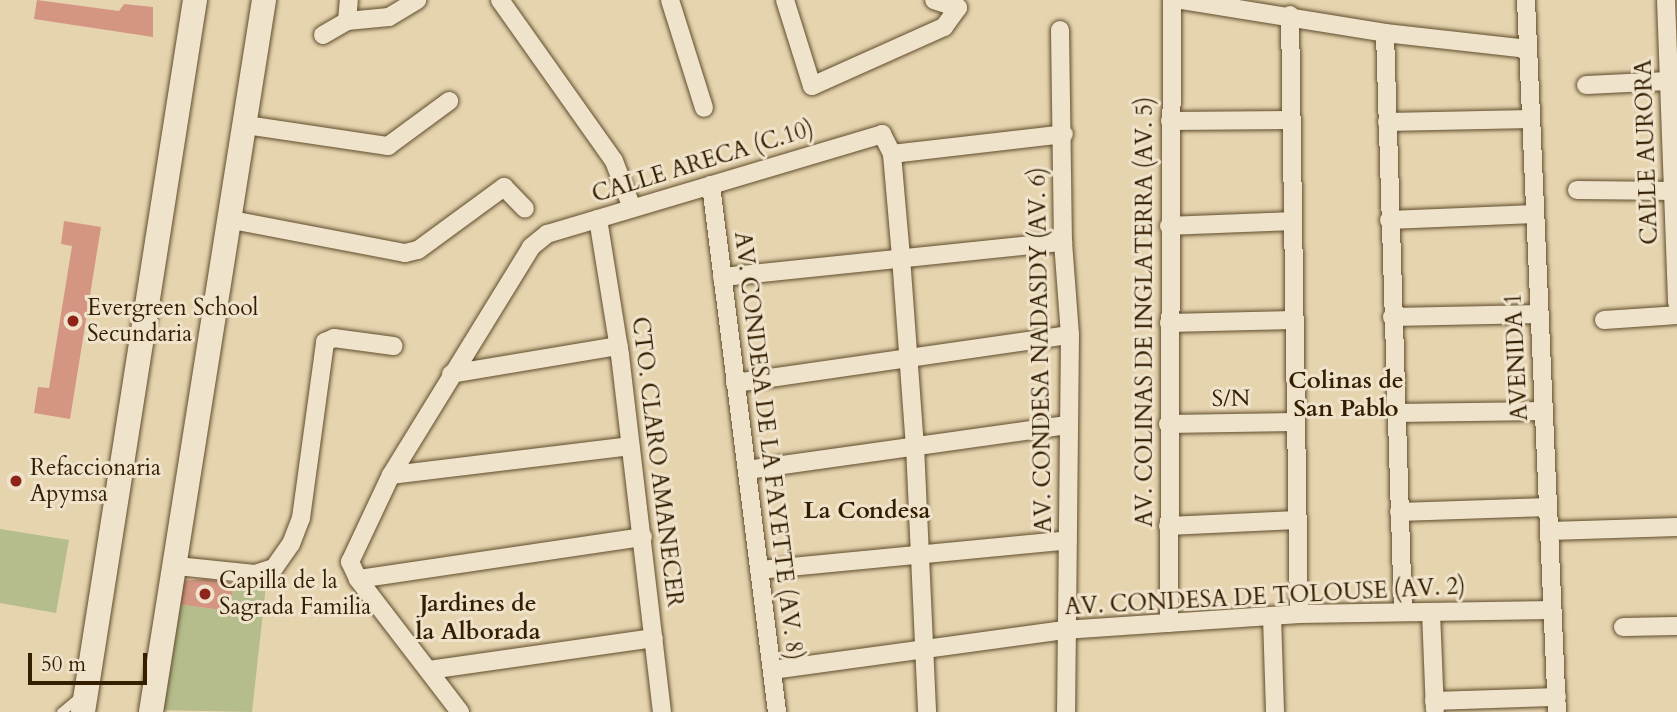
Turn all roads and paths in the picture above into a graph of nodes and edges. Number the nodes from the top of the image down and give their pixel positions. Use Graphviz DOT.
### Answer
graph roads {
  1 [pos="195,0"];
  2 [pos="264,0"];
  3 [pos="349,0"];
  4 [pos="417,0"];
  5 [pos="500,0"];
  6 [pos="670,0"];
  7 [pos="785,0"];
  8 [pos="934,0"];
  9 [pos="1172,0"];
  10 [pos="1182,0"];
  11 [pos="1526,0"];
  12 [pos="1666,0"];
  13 [pos="1290,15"];
  14 [pos="346,20"];
  15 [pos="1060,30"];
  16 [pos="1385,33"];
  17 [pos="323,35"];
  18 [pos="1528,49"];
  19 [pos="1669,81"];
  20 [pos="1586,85"];
  21 [pos="449,101"];
  22 [pos="704,108"];
  23 [pos="1531,119"];
  24 [pos="1290,120"];
  25 [pos="1170,121"];
  26 [pos="1387,122"];
  27 [pos="246,125"];
  28 [pos="1064,134"];
  29 [pos="892,154"];
  30 [pos="711,185"];
  31 [pos="1577,190"];
  32 [pos="1675,191"];
  33 [pos="632,208"];
  34 [pos="525,209"];
  35 [pos="1535,214"];
  36 [pos="598,219"];
  37 [pos="232,220"];
  38 [pos="1389,220"];
  39 [pos="1292,221"];
  40 [pos="1169,226"];
  41 [pos="1063,242"];
  42 [pos="901,257"];
  43 [pos="722,277"];
  44 [pos="1677,303"];
  45 [pos="1540,314"];
  46 [pos="1677,315"];
  47 [pos="1392,317"];
  48 [pos="1293,320"];
  49 [pos="1604,320"];
  50 [pos="1169,323"];
  51 [pos="1070,335"];
  52 [pos="393,346"];
  53 [pos="619,346"];
  54 [pos="908,355"];
  55 [pos="451,374"];
  56 [pos="735,383"];
  57 [pos="1544,411"];
  58 [pos="1396,413"];
  59 [pos="1295,422"];
  60 [pos="1168,424"];
  61 [pos="1069,425"];
  62 [pos="630,446"];
  63 [pos="915,446"];
  64 [pos="747,470"];
  65 [pos="391,475"];
  66 [pos="1548,507"];
  67 [pos="1399,512"];
  68 [pos="1297,520"];
  69 [pos="1168,526"];
  70 [pos="1677,527"];
  71 [pos="1550,531"];
  72 [pos="643,537"];
  73 [pos="1068,540"];
  74 [pos="918,552"];
  75 [pos="177,566"];
  76 [pos="759,570"];
  77 [pos="358,579"];
  78 [pos="1552,610"];
  79 [pos="1403,612"];
  80 [pos="1431,612"];
  81 [pos="1299,614"];
  82 [pos="1272,616"];
  83 [pos="1169,624"];
  84 [pos="1677,626"];
  85 [pos="1623,627"];
  86 [pos="1063,630"];
  87 [pos="654,638"];
  88 [pos="922,649"];
  89 [pos="429,670"];
  90 [pos="772,670"];
  91 [pos="87,686"];
  92 [pos="1557,705"];
  93 [pos="1434,706"];
  94 [pos="61,712"];
  95 [pos="83,712"];
  96 [pos="150,712"];
  97 [pos="460,712"];
  98 [pos="662,712"];
  99 [pos="778,712"];
  100 [pos="926,712"];
  101 [pos="1066,712"];
  102 [pos="1275,712"];
  1 -- 91 [label="main road"];
  2 -- 27 [label="main road"];
  3 -- 14 [label="street"];
  4 -- 14 [label="street"];
  5 -- 33 [label="street"];
  6 -- 22 [label="street"];
  7 -- 8 [label="street"];
  9 -- 25 [label="street, AV. COLINAS DE INGLATERRA (AV. 5)"];
  10 -- 13 [label="street"];
  11 -- 18 [label="street, AVENIDA 1"];
  12 -- 19 [label="street, CALLE AURORA"];
  13 -- 16 [label="street"];
  13 -- 24 [label="street"];
  14 -- 17 [label="street"];
  15 -- 28 [label="street, AV. CONDESA NADASDY (AV. 6)"];
  16 -- 18 [label="street"];
  16 -- 26 [label="street"];
  18 -- 23 [label="street, AVENIDA 1"];
  19 -- 20 [label="street"];
  19 -- 32 [label="street, CALLE AURORA"];
  21 -- 27 [label="street"];
  23 -- 26 [label="street"];
  23 -- 35 [label="street, AVENIDA 1"];
  24 -- 25 [label="street"];
  24 -- 39 [label="street"];
  25 -- 40 [label="street, AV. COLINAS DE INGLATERRA (AV. 5)"];
  26 -- 38 [label="street"];
  27 -- 37 [label="main road"];
  28 -- 29 [label="street"];
  28 -- 41 [label="street, AV. CONDESA NADASDY (AV. 6)"];
  29 -- 30 [label="street, CALLE ARECA (C.10)"];
  29 -- 42 [label="street"];
  30 -- 33 [label="street, CALLE ARECA (C.10)"];
  30 -- 43 [label="street, AV. CONDESA DE LA FAYETTE (AV. 8)"];
  31 -- 32 [label="street"];
  32 -- 44 [label="street, CALLE AURORA"];
  33 -- 36 [label="street, CALLE ARECA (C.10)"];
  34 -- 37 [label="street"];
  35 -- 38 [label="street"];
  35 -- 45 [label="street, AVENIDA 1"];
  36 -- 53 [label="street, CTO. CLARO AMANECER"];
  36 -- 55 [label="street, CALLE ARECA (C.10)"];
  37 -- 75 [label="main road"];
  38 -- 47 [label="street"];
  39 -- 40 [label="street"];
  39 -- 48 [label="street"];
  40 -- 50 [label="street, AV. COLINAS DE INGLATERRA (AV. 5)"];
  41 -- 42 [label="street"];
  41 -- 51 [label="street, AV. CONDESA NADASDY (AV. 6)"];
  42 -- 43 [label="street"];
  42 -- 54 [label="street"];
  43 -- 56 [label="street, AV. CONDESA DE LA FAYETTE (AV. 8)"];
  45 -- 47 [label="street"];
  45 -- 57 [label="street, AVENIDA 1"];
  46 -- 49 [label="street"];
  47 -- 58 [label="street"];
  48 -- 50 [label="street"];
  48 -- 59 [label="street"];
  50 -- 60 [label="street, AV. COLINAS DE INGLATERRA (AV. 5)"];
  51 -- 54 [label="street"];
  51 -- 61 [label="street, AV. CONDESA NADASDY (AV. 6)"];
  52 -- 75 [label="street"];
  53 -- 55 [label="street"];
  53 -- 62 [label="street, CTO. CLARO AMANECER"];
  54 -- 56 [label="street"];
  54 -- 63 [label="street"];
  55 -- 65 [label="street"];
  56 -- 64 [label="street, AV. CONDESA DE LA FAYETTE (AV. 8)"];
  57 -- 58 [label="street"];
  57 -- 66 [label="street, AVENIDA 1"];
  58 -- 67 [label="street"];
  59 -- 60 [label="street, S/N"];
  59 -- 68 [label="street"];
  60 -- 69 [label="street, AV. COLINAS DE INGLATERRA (AV. 5)"];
  61 -- 63 [label="street"];
  61 -- 73 [label="street, AV. CONDESA NADASDY (AV. 6)"];
  62 -- 65 [label="street"];
  62 -- 72 [label="street, CTO. CLARO AMANECER"];
  63 -- 64 [label="street"];
  63 -- 74 [label="street"];
  64 -- 76 [label="street, AV. CONDESA DE LA FAYETTE (AV. 8)"];
  65 -- 77 [label="street"];
  66 -- 67 [label="street"];
  66 -- 71 [label="street, AVENIDA 1"];
  67 -- 79 [label="street"];
  68 -- 69 [label="street"];
  68 -- 81 [label="street"];
  69 -- 83 [label="street, AV. COLINAS DE INGLATERRA (AV. 5)"];
  70 -- 71 [label="street"];
  71 -- 78 [label="street, AVENIDA 1"];
  72 -- 77 [label="street"];
  72 -- 87 [label="street, CTO. CLARO AMANECER"];
  73 -- 74 [label="street"];
  73 -- 86 [label="street, AV. CONDESA NADASDY (AV. 6)"];
  74 -- 76 [label="street"];
  74 -- 88 [label="street"];
  75 -- 96 [label="main road"];
  76 -- 90 [label="street, AV. CONDESA DE LA FAYETTE (AV. 8)"];
  77 -- 89 [label="street"];
  78 -- 80 [label="street, AV. CONDESA DE TOLOUSE (AV. 2)"];
  78 -- 92 [label="street, AVENIDA 1"];
  79 -- 80 [label="street, AV. CONDESA DE TOLOUSE (AV. 2)"];
  79 -- 81 [label="street, AV. CONDESA DE TOLOUSE (AV. 2)"];
  80 -- 93 [label="street"];
  81 -- 82 [label="street, AV. CONDESA DE TOLOUSE (AV. 2)"];
  82 -- 83 [label="street, AV. CONDESA DE TOLOUSE (AV. 2)"];
  82 -- 102 [label="street"];
  83 -- 86 [label="street, AV. CONDESA DE TOLOUSE (AV. 2)"];
  84 -- 85 [label="street"];
  86 -- 88 [label="street, AV. CONDESA DE TOLOUSE (AV. 2)"];
  86 -- 101 [label="street, AV. CONDESA NADASDY (AV. 6)"];
  87 -- 89 [label="street"];
  87 -- 98 [label="street, CTO. CLARO AMANECER"];
  88 -- 90 [label="street, AV. CONDESA DE TOLOUSE (AV. 2)"];
  88 -- 100 [label="street"];
  89 -- 97 [label="street"];
  90 -- 99 [label="street, AV. CONDESA DE LA FAYETTE (AV. 8)"];
  91 -- 94 [label="lane"];
  91 -- 95 [label="main road"];
  92 -- 93 [label="street"];
}
